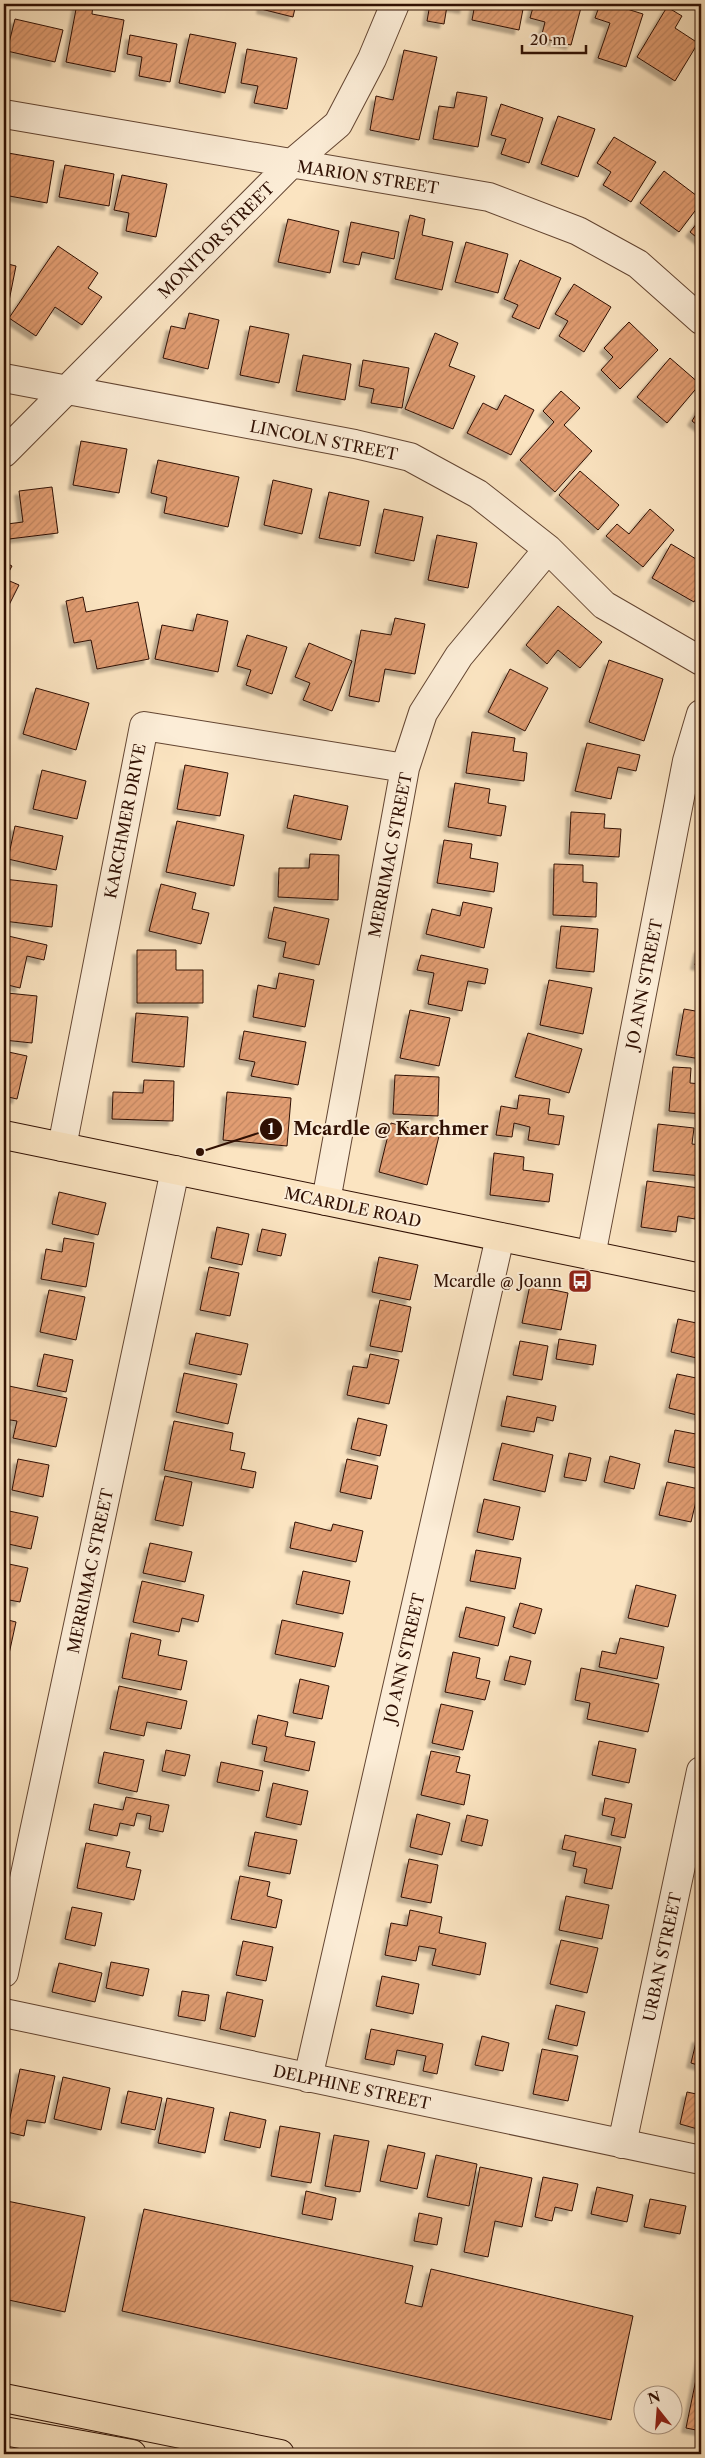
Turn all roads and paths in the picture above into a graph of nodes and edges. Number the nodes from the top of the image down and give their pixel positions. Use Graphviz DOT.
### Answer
graph roads {
  1 [pos="395,4"];
  2 [pos="4,114"];
  3 [pos="291,164"];
  4 [pos="701,320"];
  5 [pos="4,378"];
  6 [pos="66,391"];
  7 [pos="4,453"];
  8 [pos="548,549"];
  9 [pos="701,661"];
  10 [pos="701,714"];
  11 [pos="406,768"];
  12 [pos="4,1135"];
  13 [pos="62,1147"];
  14 [pos="175,1170"];
  15 [pos="326,1201"];
  16 [pos="500,1237"];
  17 [pos="591,1256"];
  18 [pos="701,1278"];
  19 [pos="701,1771"];
  20 [pos="4,1973"];
  21 [pos="4,2013"];
  22 [pos="308,2078"];
  23 [pos="622,2144"];
  24 [pos="701,2160"];
  25 [pos="4,2398"];
  26 [pos="4,2432"];
  27 [pos="132,2454"];
  28 [pos="280,2454"];
  1 -- 3 [label="street, MONITOR STREET"];
  2 -- 3 [label="street, MARION STREET"];
  3 -- 4 [label="street, MARION STREET"];
  3 -- 6 [label="street, MONITOR STREET"];
  5 -- 6 [label="street, LINCOLN STREET"];
  6 -- 7 [label="street, MONITOR STREET"];
  6 -- 8 [label="street, LINCOLN STREET"];
  8 -- 9 [label="street, LINCOLN STREET"];
  8 -- 11 [label="street, MERRIMAC STREET"];
  10 -- 17 [label="street, JO ANN STREET"];
  11 -- 13 [label="street, KARCHMER DRIVE"];
  11 -- 15 [label="street, MERRIMAC STREET"];
  12 -- 13 [label="main road, MCARDLE ROAD"];
  13 -- 14 [label="main road, MCARDLE ROAD"];
  14 -- 15 [label="main road, MCARDLE ROAD"];
  14 -- 20 [label="street, MERRIMAC STREET"];
  15 -- 16 [label="main road, MCARDLE ROAD"];
  16 -- 17 [label="main road, MCARDLE ROAD"];
  16 -- 22 [label="street, JO ANN STREET"];
  17 -- 18 [label="main road, MCARDLE ROAD"];
  19 -- 23 [label="street, URBAN STREET"];
  21 -- 22 [label="street, DELPHINE STREET"];
  22 -- 23 [label="street, DELPHINE STREET"];
  23 -- 24 [label="street, DELPHINE STREET"];
  25 -- 28 [label="main road"];
  26 -- 27 [label="main road"];
}
